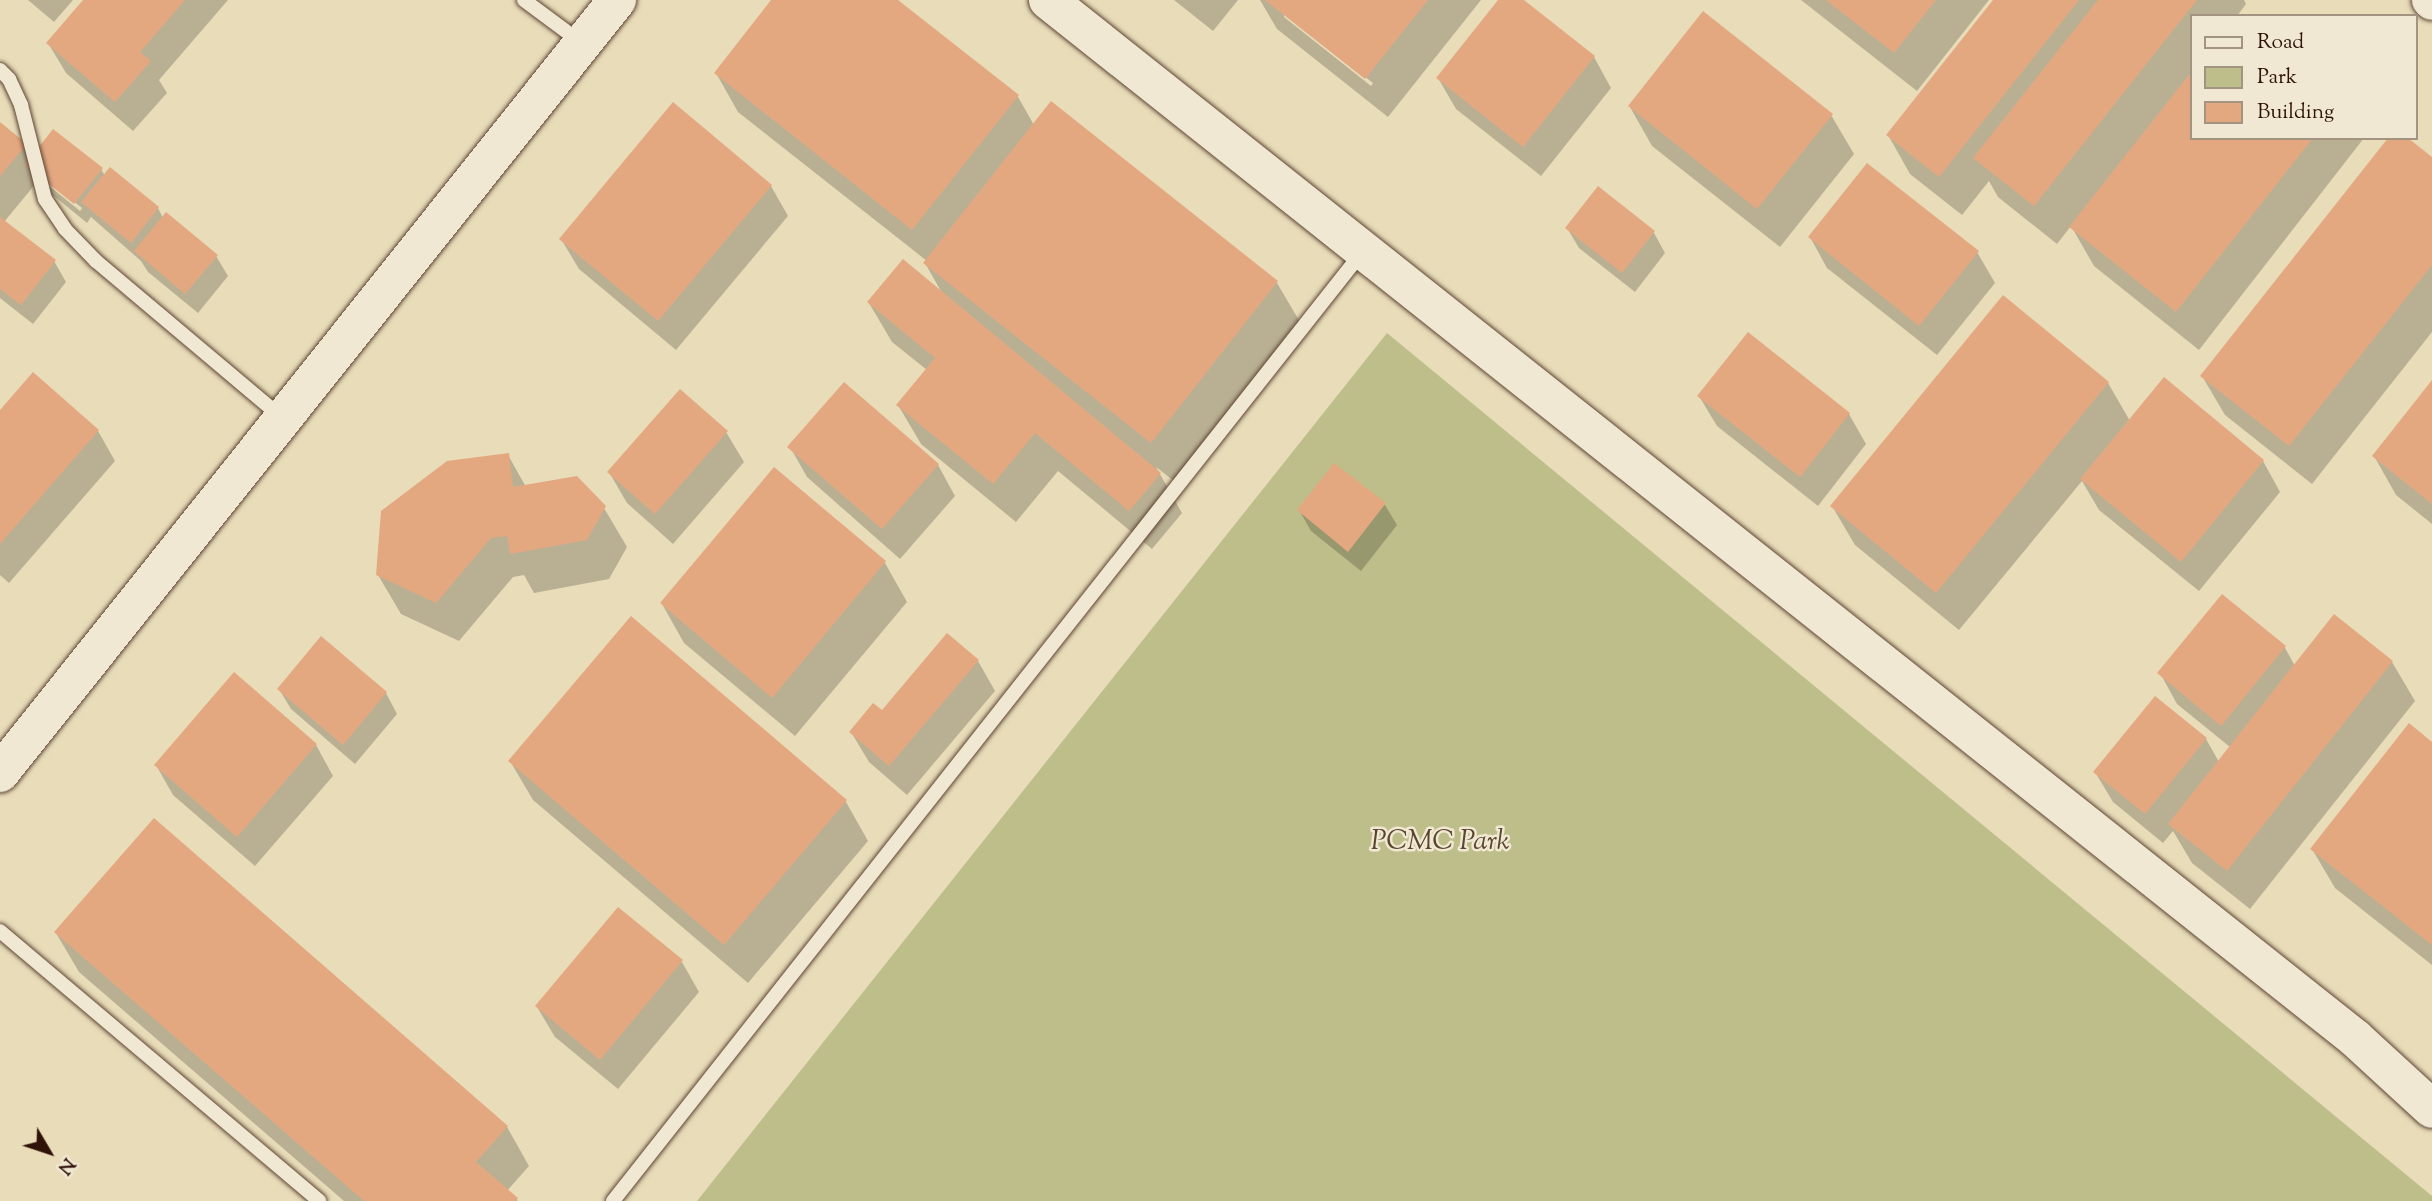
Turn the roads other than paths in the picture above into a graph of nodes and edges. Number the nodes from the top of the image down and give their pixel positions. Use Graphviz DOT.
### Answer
graph roads {
  1 [pos="524,0"];
  2 [pos="617,0"];
  3 [pos="1048,0"];
  4 [pos="582,44"];
  5 [pos="0,70"];
  6 [pos="1364,250"];
  7 [pos="283,419"];
  8 [pos="0,773"];
  9 [pos="0,931"];
  10 [pos="2432,1109"];
  11 [pos="319,1201"];
  12 [pos="613,1201"];
  1 -- 4 [label="lane"];
  2 -- 4 [label="street"];
  3 -- 6 [label="street"];
  4 -- 7 [label="street"];
  5 -- 7 [label="lane"];
  6 -- 10 [label="street"];
  6 -- 12 [label="lane"];
  7 -- 8 [label="street"];
  9 -- 11 [label="lane"];
}
